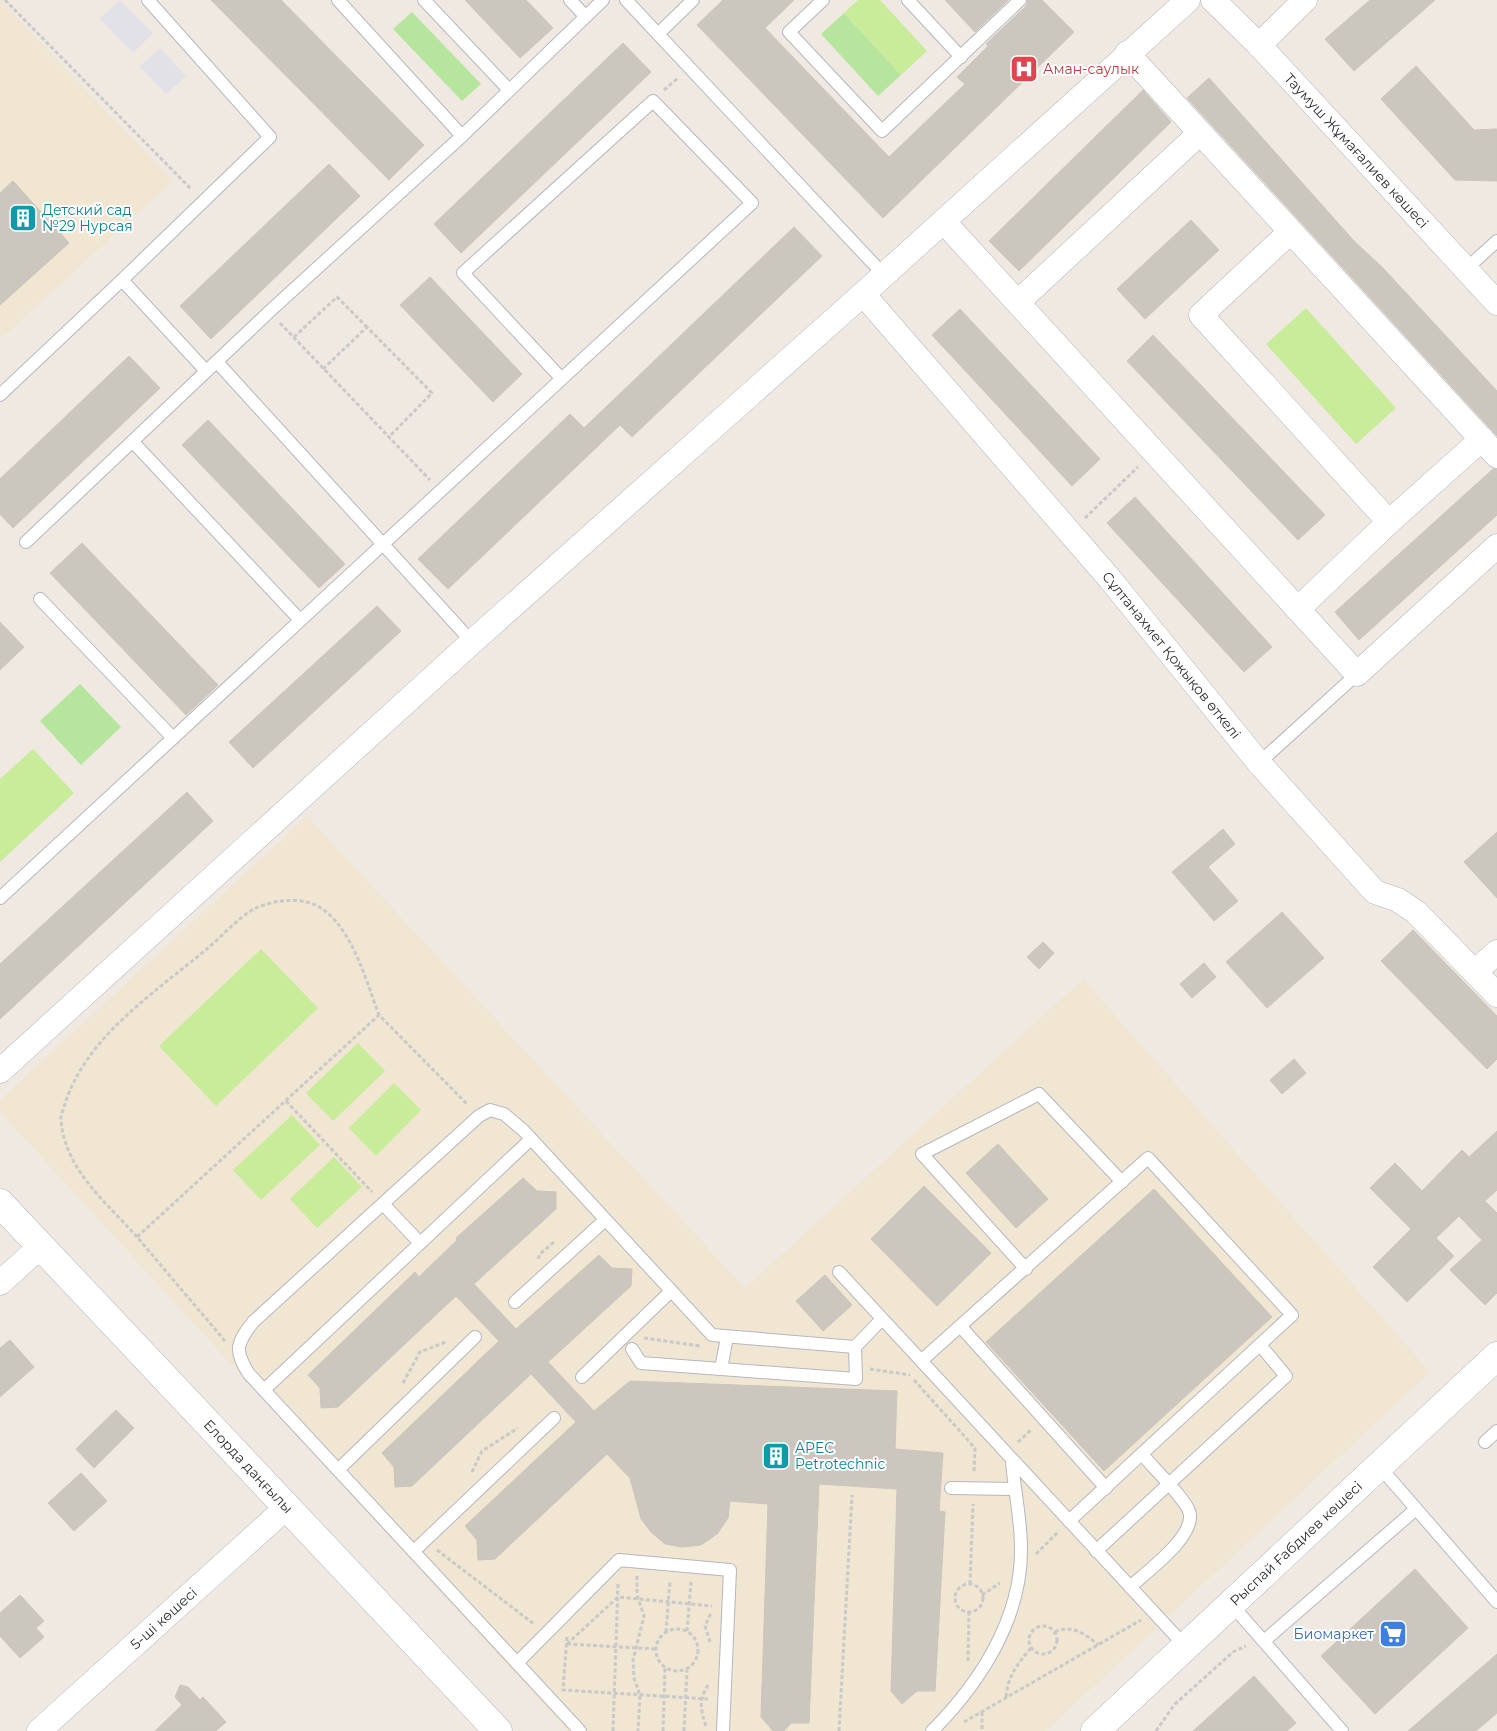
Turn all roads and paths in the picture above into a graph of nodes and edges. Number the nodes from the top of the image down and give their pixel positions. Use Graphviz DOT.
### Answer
graph roads {
  1 [pos="5,0"];
  2 [pos="148,0"];
  3 [pos="338,0"];
  4 [pos="424,0"];
  5 [pos="570,0"];
  6 [pos="603,0"];
  7 [pos="626,0"];
  8 [pos="693,0"];
  9 [pos="823,0"];
  10 [pos="908,0"];
  11 [pos="1020,0"];
  12 [pos="1188,0"];
  13 [pos="1213,0"];
  14 [pos="1305,0"];
  15 [pos="585,16"];
  16 [pos="658,34"];
  17 [pos="1259,45"];
  18 [pos="1127,53"];
  19 [pos="961,57"];
  20 [pos="688,68"];
  21 [pos="509,90"];
  22 [pos="653,101"];
  23 [pos="1200,133"];
  24 [pos="462,136"];
  25 [pos="203,202"];
  26 [pos="944,222"];
  27 [pos="1290,232"];
  28 [pos="1497,241"];
  29 [pos="1466,269"];
  30 [pos="883,274"];
  31 [pos="122,280"];
  32 [pos="863,294"];
  33 [pos="1018,302"];
  34 [pos="1497,303"];
  35 [pos="270,311"];
  36 [pos="367,327"];
  37 [pos="294,338"];
  38 [pos="217,362"];
  39 [pos="323,369"];
  40 [pos="206,371"];
  41 [pos="562,378"];
  42 [pos="0,395"];
  43 [pos="389,437"];
  44 [pos="133,442"];
  45 [pos="1490,448"];
  46 [pos="1155,451"];
  47 [pos="440,491"];
  48 [pos="1389,522"];
  49 [pos="1069,533"];
  50 [pos="26,542"];
  51 [pos="384,545"];
  52 [pos="1497,546"];
  53 [pos="40,599"];
  54 [pos="1299,608"];
  55 [pos="300,620"];
  56 [pos="472,642"];
  57 [pos="1357,674"];
  58 [pos="173,738"];
  59 [pos="1259,762"];
  60 [pos="0,898"];
  61 [pos="1497,952"];
  62 [pos="1475,972"];
  63 [pos="1497,995"];
  64 [pos="379,1015"];
  65 [pos="0,1072"];
  66 [pos="286,1100"];
  67 [pos="479,1116"];
  68 [pos="531,1139"];
  69 [pos="1122,1182"];
  70 [pos="0,1203"];
  71 [pos="383,1204"];
  72 [pos="605,1220"];
  73 [pos="137,1237"];
  74 [pos="420,1243"];
  75 [pos="40,1247"];
  76 [pos="1026,1269"];
  77 [pos="838,1272"];
  78 [pos="0,1283"];
  79 [pos="671,1291"];
  80 [pos="516,1302"];
  81 [pos="882,1320"];
  82 [pos="961,1327"];
  83 [pos="625,1335"];
  84 [pos="475,1337"];
  85 [pos="726,1343"];
  86 [pos="1260,1345"];
  87 [pos="855,1348"];
  88 [pos="632,1349"];
  89 [pos="1497,1356"];
  90 [pos="238,1357"];
  91 [pos="921,1361"];
  92 [pos="856,1367"];
  93 [pos="722,1369"];
  94 [pos="582,1377"];
  95 [pos="264,1390"];
  96 [pos="554,1418"];
  97 [pos="1043,1418"];
  98 [pos="1497,1430"];
  99 [pos="1485,1442"];
  100 [pos="1142,1454"];
  101 [pos="1012,1461"];
  102 [pos="1379,1466"];
  103 [pos="338,1470"];
  104 [pos="1168,1484"];
  105 [pos="951,1488"];
  106 [pos="973,1488"];
  107 [pos="1106,1488"];
  108 [pos="1014,1489"];
  109 [pos="852,1495"];
  110 [pos="287,1507"];
  111 [pos="1416,1509"];
  112 [pos="1069,1521"];
  113 [pos="425,1540"];
  114 [pos="414,1550"];
  115 [pos="1096,1550"];
  116 [pos="619,1560"];
  117 [pos="640,1562"];
  118 [pos="682,1565"];
  119 [pos="708,1568"];
  120 [pos="970,1584"];
  121 [pos="1130,1587"];
  122 [pos="618,1597"];
  123 [pos="638,1599"];
  124 [pos="668,1602"];
  125 [pos="1497,1602"];
  126 [pos="690,1604"];
  127 [pos="1231,1604"];
  128 [pos="712,1606"];
  129 [pos="729,1608"];
  130 [pos="568,1611"];
  131 [pos="969,1611"];
  132 [pos="1154,1613"];
  133 [pos="688,1631"];
  134 [pos="666,1632"];
  135 [pos="1055,1632"];
  136 [pos="546,1633"];
  137 [pos="1264,1641"];
  138 [pos="566,1644"];
  139 [pos="1098,1645"];
  140 [pos="1185,1646"];
  141 [pos="616,1647"];
  142 [pos="1032,1647"];
  143 [pos="1249,1647"];
  144 [pos="637,1648"];
  145 [pos="656,1649"];
  146 [pos="712,1650"];
  147 [pos="517,1663"];
  148 [pos="665,1668"];
  149 [pos="687,1670"];
  150 [pos="710,1678"];
  151 [pos="968,1689"];
  152 [pos="614,1693"];
  153 [pos="640,1695"];
  154 [pos="664,1696"];
  155 [pos="1006,1697"];
  156 [pos="685,1698"];
  157 [pos="700,1698"];
  158 [pos="725,1700"];
  159 [pos="982,1712"];
  160 [pos="957,1726"];
  161 [pos="39,1731"];
  162 [pos="498,1731"];
  163 [pos="580,1731"];
  164 [pos="613,1731"];
  165 [pos="638,1731"];
  166 [pos="663,1731"];
  167 [pos="684,1731"];
  168 [pos="708,1731"];
  169 [pos="724,1731"];
  170 [pos="839,1731"];
  171 [pos="932,1731"];
  172 [pos="982,1731"];
  173 [pos="1095,1731"];
  174 [pos="1156,1731"];
  175 [pos="1342,1731"];
  1 -- 25 [label="path"];
  2 -- 25 [label="lane"];
  3 -- 24 [label="lane"];
  4 -- 21 [label="lane"];
  5 -- 15 [label="lane"];
  6 -- 15 [label="lane"];
  7 -- 16 [label="lane"];
  8 -- 16 [label="lane"];
  9 -- 19 [label="lane"];
  10 -- 19 [label="lane"];
  11 -- 19 [label="lane"];
  12 -- 18 [label="street"];
  13 -- 17 [label="street, Таумуш Жұмағалиев көшесі"];
  14 -- 17 [label="street"];
  15 -- 21 [label="lane"];
  16 -- 20 [label="lane"];
  17 -- 29 [label="street, Таумуш Жұмағалиев көшесі"];
  18 -- 23 [label="street"];
  18 -- 26 [label="street"];
  20 -- 22 [label="path"];
  20 -- 30 [label="lane"];
  21 -- 24 [label="lane"];
  22 -- 41 [label="lane"];
  22 -- 41 [label="lane"];
  23 -- 27 [label="street"];
  23 -- 33 [label="street"];
  24 -- 35 [label="lane"];
  25 -- 31 [label="lane"];
  26 -- 30 [label="street"];
  26 -- 33 [label="street"];
  27 -- 45 [label="street"];
  27 -- 48 [label="street"];
  28 -- 29 [label="lane"];
  29 -- 34 [label="street, Таумуш Жұмағалиев көшесі"];
  30 -- 32 [label="street"];
  31 -- 40 [label="lane"];
  31 -- 42 [label="lane"];
  32 -- 49 [label="street, Сұлтанахмет Қожықов өткелі"];
  32 -- 56 [label="street"];
  33 -- 46 [label="street"];
  35 -- 37 [label="path"];
  35 -- 38 [label="lane"];
  36 -- 37 [label="path"];
  36 -- 39 [label="path"];
  36 -- 43 [label="path"];
  37 -- 39 [label="path"];
  38 -- 40 [label="lane"];
  38 -- 51 [label="lane"];
  39 -- 43 [label="path"];
  40 -- 44 [label="lane"];
  41 -- 47 [label="lane"];
  43 -- 47 [label="path"];
  44 -- 50 [label="lane"];
  44 -- 55 [label="lane"];
  45 -- 48 [label="street"];
  46 -- 49 [label="path"];
  46 -- 54 [label="street"];
  47 -- 51 [label="lane"];
  48 -- 54 [label="street"];
  49 -- 59 [label="street, Сұлтанахмет Қожықов өткелі"];
  51 -- 55 [label="lane"];
  51 -- 56 [label="lane"];
  52 -- 57 [label="street"];
  53 -- 58 [label="lane"];
  54 -- 57 [label="street"];
  55 -- 58 [label="lane"];
  56 -- 65 [label="street"];
  57 -- 59 [label="lane"];
  58 -- 60 [label="lane"];
  59 -- 62 [label="street, Сұлтанахмет Қожықов өткелі"];
  61 -- 62 [label="street"];
  62 -- 63 [label="street, Сұлтанахмет Қожықов өткелі"];
  64 -- 66 [label="path"];
  64 -- 67 [label="path"];
  64 -- 73 [label="path"];
  66 -- 71 [label="path"];
  66 -- 73 [label="path"];
  67 -- 68 [label="lane"];
  67 -- 71 [label="lane"];
  68 -- 72 [label="lane"];
  68 -- 74 [label="lane"];
  69 -- 76 [label="lane"];
  69 -- 76 [label="lane"];
  69 -- 86 [label="lane"];
  70 -- 75 [label="street, Елорда даңғылы"];
  71 -- 74 [label="lane"];
  71 -- 90 [label="lane"];
  72 -- 79 [label="lane"];
  72 -- 80 [label="lane"];
  73 -- 90 [label="path"];
  74 -- 95 [label="lane"];
  75 -- 78 [label="street"];
  75 -- 110 [label="street, Елорда даңғылы"];
  76 -- 82 [label="lane"];
  77 -- 81 [label="lane"];
  79 -- 83 [label="lane"];
  79 -- 85 [label="lane"];
  81 -- 87 [label="lane"];
  81 -- 91 [label="lane"];
  82 -- 91 [label="lane"];
  82 -- 97 [label="lane"];
  83 -- 85 [label="path"];
  83 -- 94 [label="lane"];
  84 -- 103 [label="lane"];
  85 -- 87 [label="lane"];
  85 -- 93 [label="lane"];
  86 -- 100 [label="lane"];
  86 -- 104 [label="lane"];
  87 -- 92 [label="lane"];
  88 -- 93 [label="lane"];
  89 -- 102 [label="street, Рыспай Ғабдиев көшесі"];
  90 -- 95 [label="lane"];
  91 -- 101 [label="lane"];
  92 -- 93 [label="lane"];
  92 -- 106 [label="path"];
  95 -- 103 [label="lane"];
  96 -- 113 [label="lane"];
  97 -- 101 [label="path"];
  97 -- 107 [label="lane"];
  98 -- 99 [label="lane"];
  100 -- 104 [label="lane"];
  100 -- 107 [label="lane"];
  101 -- 108 [label="lane"];
  101 -- 112 [label="lane"];
  102 -- 111 [label="lane"];
  102 -- 127 [label="street, Рыспай Ғабдиев көшесі"];
  103 -- 114 [label="lane"];
  104 -- 115 [label="lane"];
  104 -- 121 [label="lane"];
  105 -- 106 [label="lane"];
  106 -- 108 [label="lane"];
  106 -- 120 [label="path"];
  107 -- 112 [label="lane"];
  108 -- 151 [label="lane"];
  109 -- 170 [label="path"];
  110 -- 161 [label="street, 5-ші көшесі"];
  110 -- 162 [label="street, Елорда даңғылы"];
  111 -- 125 [label="lane"];
  111 -- 137 [label="lane"];
  112 -- 115 [label="lane"];
  113 -- 114 [label="lane"];
  113 -- 136 [label="path"];
  114 -- 147 [label="lane"];
  115 -- 121 [label="lane"];
  116 -- 117 [label="lane"];
  116 -- 122 [label="path"];
  116 -- 130 [label="lane"];
  117 -- 118 [label="lane"];
  117 -- 123 [label="path"];
  118 -- 119 [label="lane"];
  118 -- 124 [label="path"];
  118 -- 126 [label="path"];
  119 -- 128 [label="path"];
  119 -- 129 [label="lane"];
  120 -- 131 [label="path"];
  120 -- 131 [label="path"];
  121 -- 132 [label="lane"];
  122 -- 123 [label="path"];
  122 -- 138 [label="path"];
  122 -- 141 [label="path"];
  123 -- 124 [label="path"];
  123 -- 144 [label="path"];
  124 -- 126 [label="path"];
  124 -- 134 [label="path"];
  126 -- 128 [label="path"];
  126 -- 133 [label="path"];
  127 -- 137 [label="lane"];
  127 -- 140 [label="street, Рыспай Ғабдиев көшесі"];
  128 -- 129 [label="path"];
  128 -- 146 [label="path"];
  129 -- 158 [label="lane"];
  130 -- 136 [label="lane"];
  130 -- 138 [label="path"];
  131 -- 151 [label="path"];
  132 -- 139 [label="path"];
  132 -- 140 [label="lane"];
  133 -- 134 [label="path"];
  133 -- 149 [label="path"];
  134 -- 145 [label="path"];
  135 -- 139 [label="path"];
  135 -- 142 [label="path"];
  135 -- 142 [label="path"];
  136 -- 147 [label="lane"];
  137 -- 175 [label="lane"];
  138 -- 141 [label="path"];
  138 -- 152 [label="path"];
  139 -- 155 [label="path"];
  140 -- 173 [label="street, Рыспай Ғабдиев көшесі"];
  141 -- 144 [label="path"];
  141 -- 152 [label="path"];
  142 -- 155 [label="path"];
  143 -- 174 [label="path"];
  144 -- 145 [label="path"];
  144 -- 153 [label="path"];
  145 -- 148 [label="path"];
  147 -- 163 [label="lane"];
  148 -- 149 [label="path"];
  148 -- 154 [label="path"];
  149 -- 156 [label="path"];
  150 -- 157 [label="path"];
  151 -- 171 [label="lane"];
  152 -- 153 [label="path"];
  152 -- 164 [label="path"];
  153 -- 154 [label="path"];
  153 -- 165 [label="path"];
  154 -- 156 [label="path"];
  154 -- 166 [label="path"];
  155 -- 159 [label="path"];
  156 -- 157 [label="path"];
  156 -- 167 [label="path"];
  157 -- 158 [label="path"];
  157 -- 168 [label="path"];
  158 -- 169 [label="lane"];
  159 -- 160 [label="path"];
  159 -- 172 [label="path"];
}
